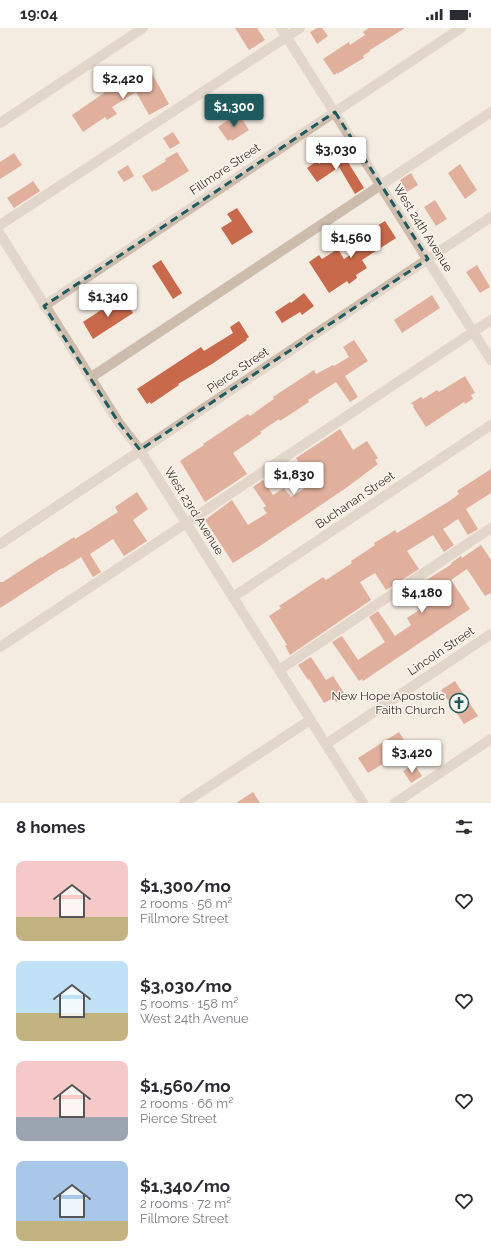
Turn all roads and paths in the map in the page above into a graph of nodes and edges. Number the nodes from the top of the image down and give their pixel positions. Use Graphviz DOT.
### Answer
graph roads {
  1 [pos="144,28"];
  2 [pos="300,28"];
  3 [pos="461,28"];
  4 [pos="284,32"];
  5 [pos="334,112"];
  6 [pos="491,112"];
  7 [pos="0,123"];
  8 [pos="381,185"];
  9 [pos="491,217"];
  10 [pos="0,225"];
  11 [pos="0,234"];
  12 [pos="428,259"];
  13 [pos="44,306"];
  14 [pos="491,320"];
  15 [pos="473,332"];
  16 [pos="491,360"];
  17 [pos="90,378"];
  18 [pos="491,425"];
  19 [pos="140,450"];
  20 [pos="186,523"];
  21 [pos="491,528"];
  22 [pos="0,544"];
  23 [pos="233,597"];
  24 [pos="491,634"];
  25 [pos="0,647"];
  26 [pos="279,670"];
  27 [pos="310,720"];
  28 [pos="491,739"];
  29 [pos="326,744"];
  30 [pos="184,803"];
  31 [pos="363,803"];
  32 [pos="395,803"];
  1 -- 7 [label="street"];
  2 -- 4 [label="street"];
  3 -- 5 [label="street, Fillmore Street"];
  4 -- 5 [label="street, West 24th Avenue"];
  4 -- 10 [label="street"];
  5 -- 8 [label="street, West 24th Avenue"];
  5 -- 13 [label="street, Fillmore Street"];
  6 -- 8 [label="street"];
  8 -- 12 [label="street, West 24th Avenue"];
  8 -- 17 [label="street"];
  9 -- 12 [label="street, Pierce Street"];
  11 -- 13 [label="street, West 23rd Avenue"];
  12 -- 15 [label="street, West 24th Avenue"];
  12 -- 19 [label="street, Pierce Street"];
  13 -- 17 [label="street, West 23rd Avenue"];
  14 -- 15 [label="street"];
  15 -- 16 [label="street, West 24th Avenue"];
  15 -- 20 [label="street"];
  17 -- 19 [label="street, West 23rd Avenue"];
  18 -- 23 [label="street, Buchanan Street"];
  19 -- 20 [label="street, West 23rd Avenue"];
  19 -- 22 [label="street, Pierce Street"];
  20 -- 23 [label="street, West 23rd Avenue"];
  20 -- 25 [label="street"];
  21 -- 26 [label="street"];
  23 -- 26 [label="street, West 23rd Avenue"];
  24 -- 29 [label="street, Lincoln Street"];
  26 -- 27 [label="street, West 23rd Avenue"];
  27 -- 29 [label="street, West 23rd Avenue"];
  27 -- 30 [label="street"];
  28 -- 32 [label="street"];
  29 -- 31 [label="street, West 23rd Avenue"];
}
